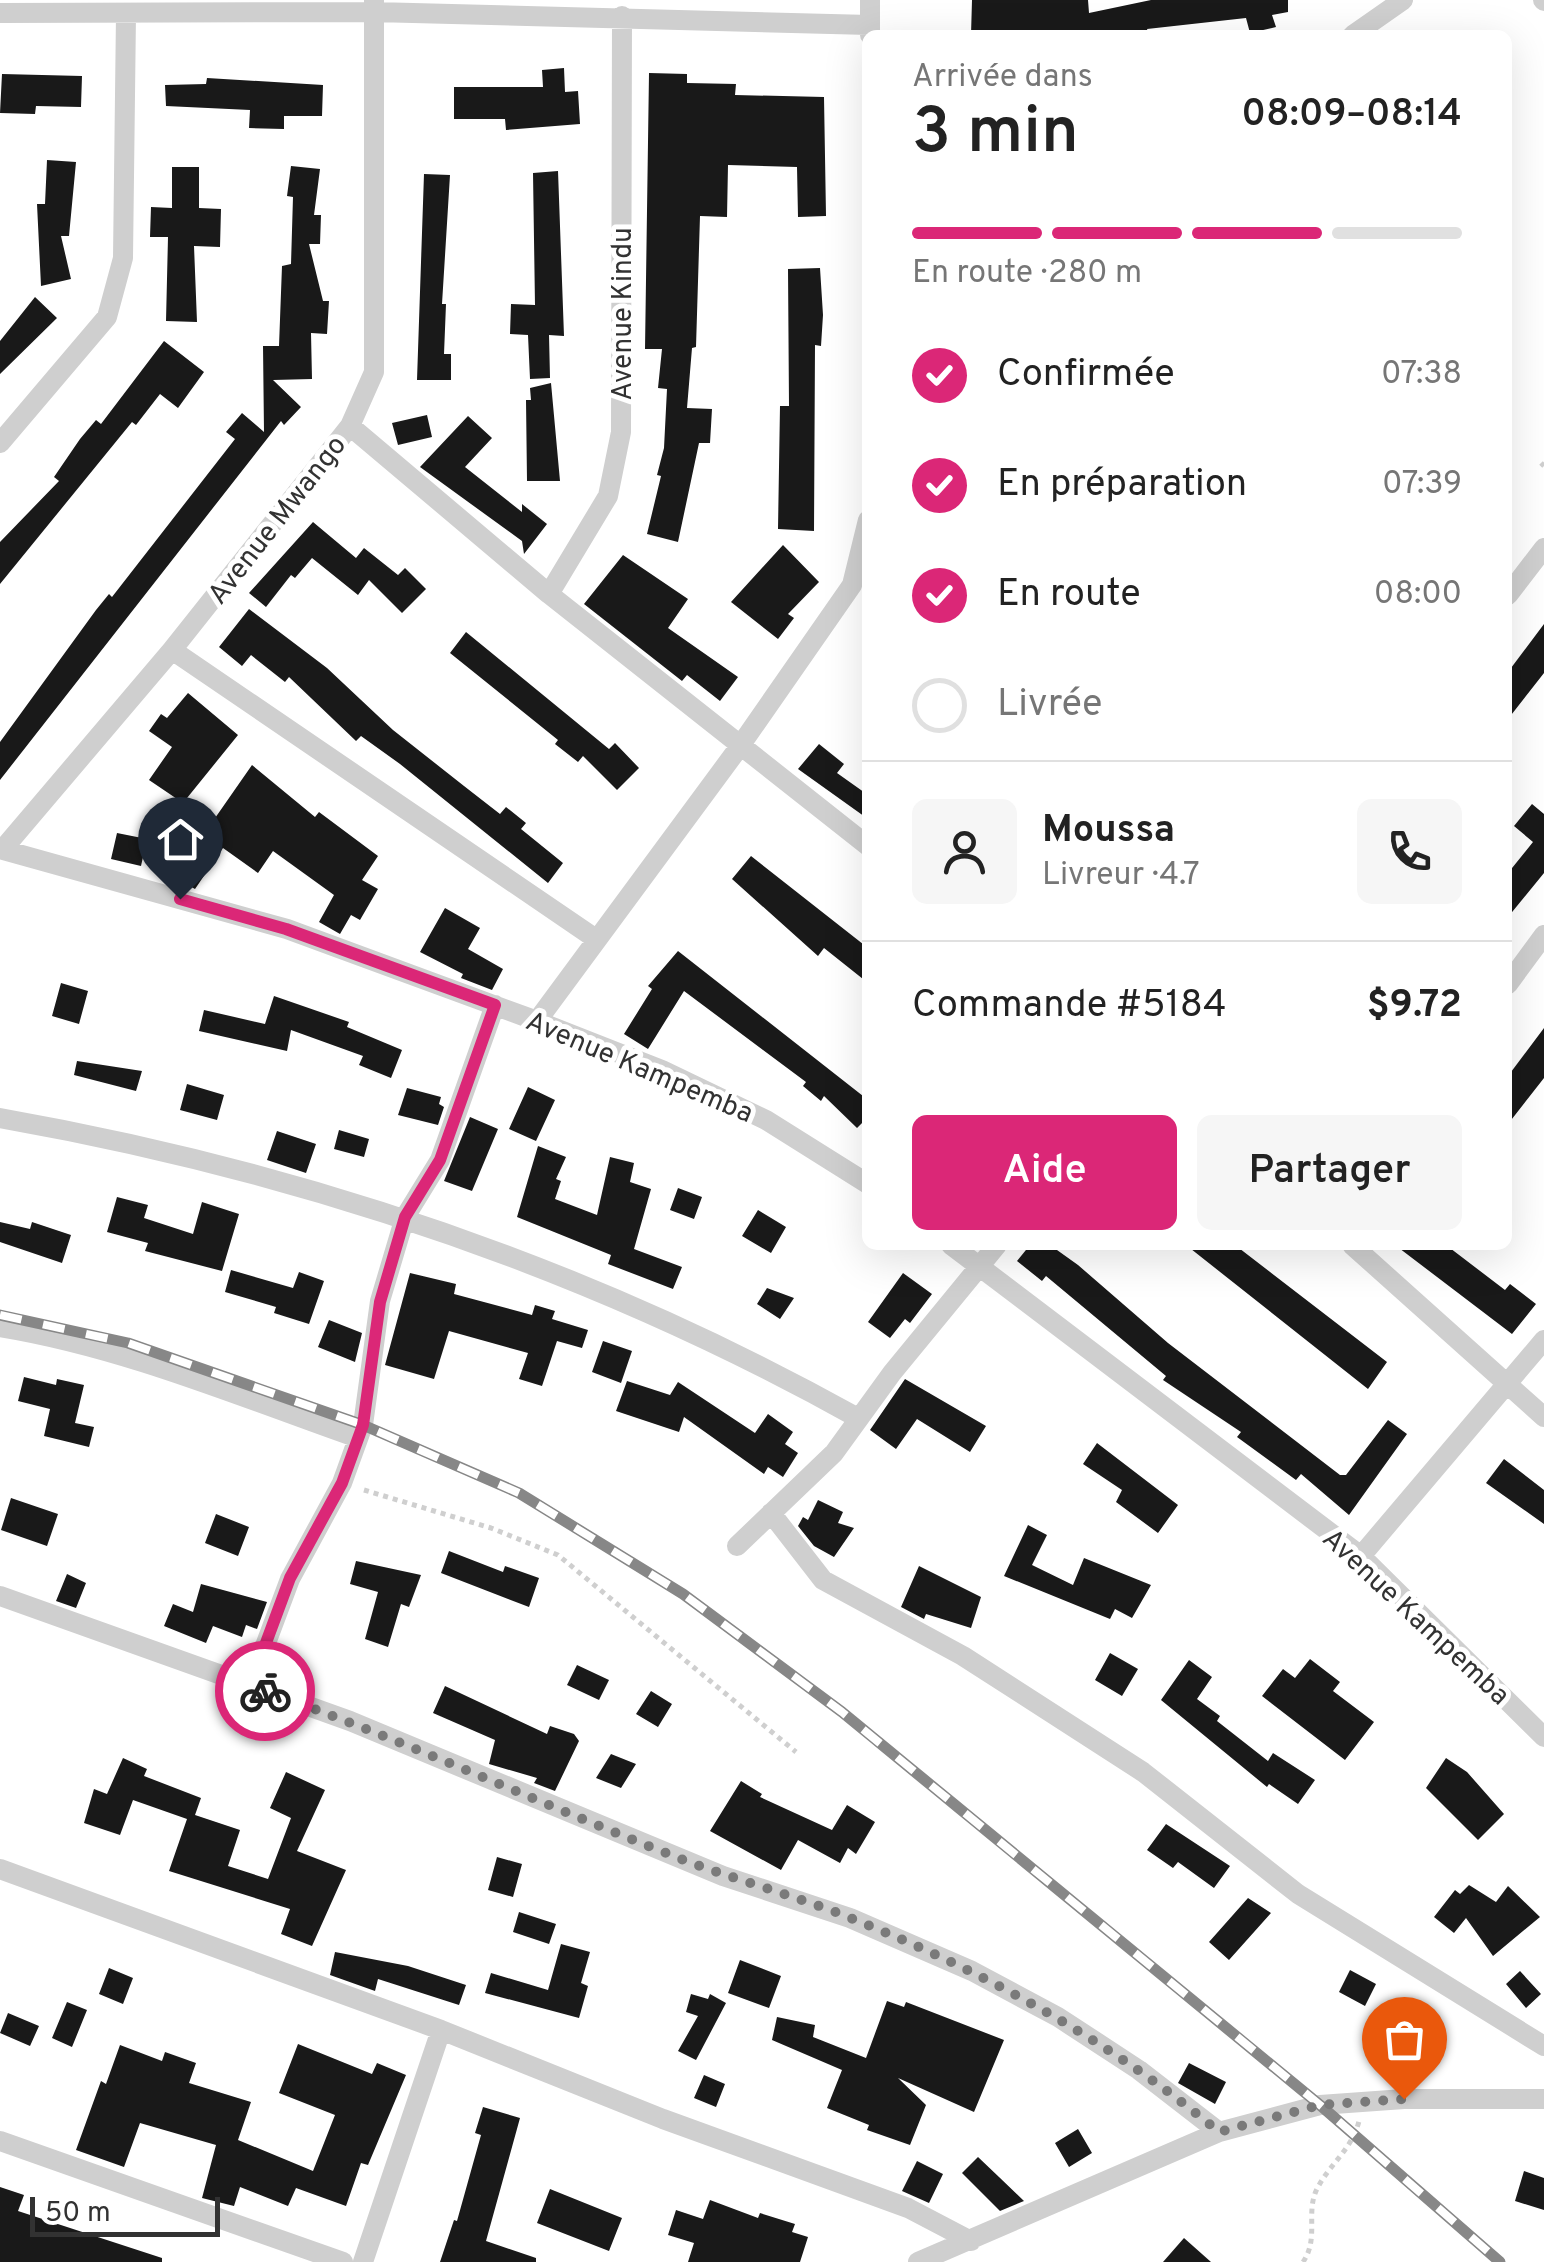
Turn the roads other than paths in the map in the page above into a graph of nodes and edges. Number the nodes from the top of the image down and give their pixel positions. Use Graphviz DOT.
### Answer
graph roads {
  1 [pos="870,0"];
  2 [pos="1403,0"];
  3 [pos="374,6"];
  4 [pos="0,13"];
  5 [pos="126,14"];
  6 [pos="622,16"];
  7 [pos="870,30"];
  8 [pos="1360,30"];
  9 [pos="350,426"];
  10 [pos="0,442"];
  11 [pos="862,544"];
  12 [pos="1544,548"];
  13 [pos="1512,590"];
  14 [pos="548,594"];
  15 [pos="172,650"];
  16 [pos="740,746"];
  17 [pos="862,841"];
  18 [pos="1,849"];
  19 [pos="1544,935"];
  20 [pos="596,939"];
  21 [pos="1512,979"];
  22 [pos="495,1005"];
  23 [pos="537,1021"];
  24 [pos="0,1118"];
  25 [pos="862,1180"];
  26 [pos="405,1217"];
  27 [pos="958,1250"];
  28 [pos="993,1250"];
  29 [pos="1358,1250"];
  30 [pos="980,1266"];
  31 [pos="0,1327"];
  32 [pos="1544,1340"];
  33 [pos="1506,1385"];
  34 [pos="1544,1417"];
  35 [pos="858,1418"];
  36 [pos="358,1438"];
  37 [pos="770,1513"];
  38 [pos="738,1546"];
  39 [pos="1361,1556"];
  40 [pos="0,1596"];
  41 [pos="250,1686"];
  42 [pos="1544,1737"];
  43 [pos="0,1869"];
  44 [pos="441,2030"];
  45 [pos="1544,2046"];
  46 [pos="1544,2100"];
  47 [pos="1219,2132"];
  48 [pos="0,2141"];
  49 [pos="970,2241"];
  50 [pos="343,2262"];
  51 [pos="364,2262"];
  52 [pos="918,2262"];
  1 -- 7 [label="street"];
  2 -- 8 [label="street"];
  3 -- 5 [label="street"];
  3 -- 6 [label="street"];
  3 -- 9 [label="street, Avenue Mwango"];
  4 -- 5 [label="street"];
  5 -- 10 [label="street"];
  6 -- 7 [label="street"];
  6 -- 14 [label="street, Avenue Kindu"];
  9 -- 14 [label="street"];
  9 -- 15 [label="street, Avenue Mwango"];
  11 -- 16 [label="street"];
  12 -- 13 [label="street"];
  14 -- 16 [label="street"];
  15 -- 18 [label="street, Avenue Mwango"];
  15 -- 20 [label="street"];
  16 -- 17 [label="street"];
  16 -- 20 [label="street"];
  18 -- 22 [label="street, Avenue Kampemba"];
  19 -- 21 [label="street"];
  20 -- 23 [label="street"];
  22 -- 23 [label="street, Avenue Kampemba"];
  22 -- 26 [label="street"];
  23 -- 25 [label="street, Avenue Kampemba"];
  24 -- 26 [label="street"];
  26 -- 35 [label="street"];
  26 -- 36 [label="street"];
  27 -- 30 [label="street, Avenue Kampemba"];
  28 -- 30 [label="street"];
  29 -- 33 [label="street"];
  30 -- 35 [label="street"];
  30 -- 39 [label="street, Avenue Kampemba"];
  31 -- 36 [label="street"];
  32 -- 33 [label="street"];
  33 -- 34 [label="street"];
  33 -- 39 [label="street"];
  35 -- 37 [label="street"];
  36 -- 41 [label="street"];
  37 -- 38 [label="street"];
  37 -- 45 [label="street"];
  39 -- 42 [label="street, Avenue Kampemba"];
  40 -- 41 [label="street"];
  41 -- 47 [label="street"];
  43 -- 44 [label="street"];
  44 -- 49 [label="street"];
  44 -- 51 [label="street"];
  46 -- 47 [label="street"];
  47 -- 49 [label="street"];
  48 -- 50 [label="street"];
  49 -- 52 [label="street"];
}
